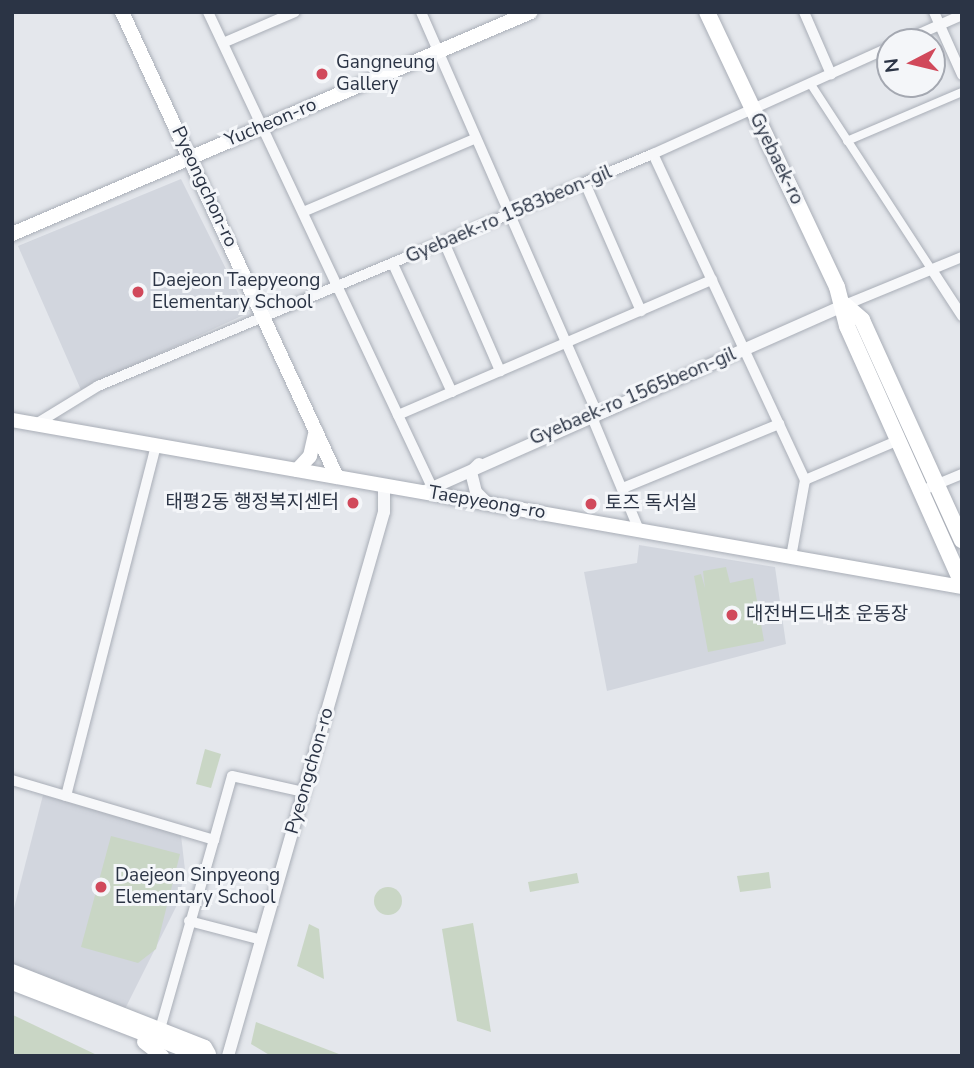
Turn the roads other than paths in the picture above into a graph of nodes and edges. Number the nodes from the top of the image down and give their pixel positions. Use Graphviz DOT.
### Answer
graph roads {
  1 [pos="122,12"];
  2 [pos="208,12"];
  3 [pos="295,12"];
  4 [pos="421,12"];
  5 [pos="531,12"];
  6 [pos="707,12"];
  7 [pos="804,12"];
  8 [pos="934,12"];
  9 [pos="962,15"];
  10 [pos="939,25"];
  11 [pos="932,28"];
  12 [pos="223,43"];
  13 [pos="438,52"];
  14 [pos="876,53"];
  15 [pos="831,74"];
  16 [pos="962,75"];
  17 [pos="810,83"];
  18 [pos="962,92"];
  19 [pos="753,110"];
  20 [pos="262,127"];
  21 [pos="474,139"];
  22 [pos="848,141"];
  23 [pos="653,154"];
  24 [pos="191,157"];
  25 [pos="585,183"];
  26 [pos="303,212"];
  27 [pos="507,215"];
  28 [pos="12,234"];
  29 [pos="444,242"];
  30 [pos="962,257"];
  31 [pos="393,264"];
  32 [pos="932,270"];
  33 [pos="712,280"];
  34 [pos="337,287"];
  35 [pos="845,305"];
  36 [pos="641,311"];
  37 [pos="264,315"];
  38 [pos="962,316"];
  39 [pos="566,345"];
  40 [pos="744,349"];
  41 [pos="500,371"];
  42 [pos="452,392"];
  43 [pos="596,411"];
  44 [pos="398,415"];
  45 [pos="12,420"];
  46 [pos="36,424"];
  47 [pos="779,424"];
  48 [pos="316,431"];
  49 [pos="899,440"];
  50 [pos="156,445"];
  51 [pos="479,464"];
  52 [pos="297,470"];
  53 [pos="962,474"];
  54 [pos="337,477"];
  55 [pos="805,480"];
  56 [pos="384,485"];
  57 [pos="937,485"];
  58 [pos="623,488"];
  59 [pos="427,489"];
  60 [pos="921,491"];
  61 [pos="487,503"];
  62 [pos="639,530"];
  63 [pos="962,540"];
  64 [pos="791,557"];
  65 [pos="962,585"];
  66 [pos="12,780"];
  67 [pos="304,792"];
  68 [pos="66,796"];
  69 [pos="214,840"];
  70 [pos="189,921"];
  71 [pos="261,940"];
  72 [pos="12,971"];
  73 [pos="12,984"];
  74 [pos="125,1030"];
  75 [pos="160,1030"];
  76 [pos="207,1055"];
  77 [pos="162,1056"];
  78 [pos="228,1056"];
  1 -- 24 [label="main road, Pyeongchon-ro"];
  2 -- 12 [label="street"];
  3 -- 12 [label="street"];
  4 -- 13 [label="street"];
  5 -- 13 [label="main road, Yucheon-ro"];
  6 -- 19 [label="main road, Gyebaek-ro"];
  7 -- 15 [label="street"];
  8 -- 10 [label="street"];
  9 -- 10 [label="street"];
  10 -- 11 [label="street"];
  10 -- 16 [label="street"];
  12 -- 20 [label="street"];
  13 -- 20 [label="main road, Yucheon-ro"];
  13 -- 21 [label="street"];
  14 -- 15 [label="street, Gyebaek-ro 1583beon-gil"];
  15 -- 17 [label="street, Gyebaek-ro 1583beon-gil"];
  17 -- 19 [label="street, Gyebaek-ro 1583beon-gil"];
  17 -- 22 [label="street"];
  18 -- 22 [label="street"];
  19 -- 23 [label="street, Gyebaek-ro 1583beon-gil"];
  19 -- 35 [label="main road, Gyebaek-ro"];
  20 -- 24 [label="main road, Yucheon-ro"];
  20 -- 26 [label="street"];
  21 -- 26 [label="street"];
  21 -- 27 [label="street"];
  22 -- 32 [label="street"];
  23 -- 25 [label="street, Gyebaek-ro 1583beon-gil"];
  23 -- 33 [label="street"];
  24 -- 28 [label="main road, Yucheon-ro"];
  24 -- 37 [label="main road, Pyeongchon-ro"];
  25 -- 27 [label="street, Gyebaek-ro 1583beon-gil"];
  25 -- 36 [label="street"];
  26 -- 34 [label="street"];
  27 -- 29 [label="street, Gyebaek-ro 1583beon-gil"];
  27 -- 39 [label="street"];
  29 -- 31 [label="street, Gyebaek-ro 1583beon-gil"];
  29 -- 41 [label="street"];
  30 -- 32 [label="street"];
  31 -- 34 [label="street, Gyebaek-ro 1583beon-gil"];
  31 -- 42 [label="street"];
  32 -- 35 [label="street"];
  32 -- 38 [label="street"];
  33 -- 36 [label="street"];
  33 -- 40 [label="street"];
  34 -- 37 [label="street, Gyebaek-ro 1583beon-gil"];
  34 -- 44 [label="street"];
  35 -- 40 [label="street, Gyebaek-ro 1565beon-gil"];
  35 -- 49 [label="main road, Gyebaek-ro"];
  35 -- 57 [label="main road, Gyebaek-ro"];
  36 -- 39 [label="street"];
  37 -- 46 [label="street, Gyebaek-ro 1583beon-gil"];
  37 -- 48 [label="main road, Pyeongchon-ro"];
  39 -- 41 [label="street"];
  39 -- 43 [label="street"];
  40 -- 43 [label="street, Gyebaek-ro 1565beon-gil"];
  40 -- 47 [label="street"];
  41 -- 42 [label="street"];
  42 -- 44 [label="street"];
  43 -- 51 [label="street, Gyebaek-ro 1565beon-gil"];
  43 -- 58 [label="street"];
  44 -- 59 [label="street"];
  45 -- 46 [label="main road, Taepyeong-ro"];
  46 -- 50 [label="main road, Taepyeong-ro"];
  47 -- 55 [label="street"];
  47 -- 58 [label="street"];
  48 -- 52 [label="main road"];
  48 -- 54 [label="main road, Pyeongchon-ro"];
  49 -- 55 [label="street"];
  49 -- 60 [label="main road, Gyebaek-ro"];
  50 -- 52 [label="main road, Taepyeong-ro"];
  50 -- 68 [label="street"];
  51 -- 59 [label="street, Gyebaek-ro 1565beon-gil"];
  51 -- 61 [label="street"];
  52 -- 54 [label="main road, Taepyeong-ro"];
  53 -- 57 [label="street"];
  54 -- 56 [label="main road, Taepyeong-ro"];
  55 -- 64 [label="street"];
  56 -- 59 [label="main road, Taepyeong-ro"];
  56 -- 67 [label="street, Pyeongchon-ro"];
  57 -- 60 [label="street"];
  57 -- 63 [label="main road, Gyebaek-ro"];
  58 -- 62 [label="street"];
  59 -- 61 [label="main road, Taepyeong-ro"];
  60 -- 65 [label="main road, Gyebaek-ro"];
  61 -- 62 [label="main road, Taepyeong-ro"];
  62 -- 64 [label="main road, Taepyeong-ro"];
  64 -- 65 [label="main road, Taepyeong-ro"];
  66 -- 68 [label="street"];
  67 -- 69 [label="street"];
  67 -- 71 [label="street, Pyeongchon-ro"];
  68 -- 69 [label="street"];
  69 -- 70 [label="street"];
  70 -- 71 [label="street"];
  70 -- 75 [label="street"];
  71 -- 78 [label="street, Pyeongchon-ro"];
  72 -- 75 [label="main road"];
  73 -- 74 [label="main road"];
  74 -- 76 [label="main road"];
  74 -- 77 [label="main road"];
  75 -- 76 [label="main road"];
}
